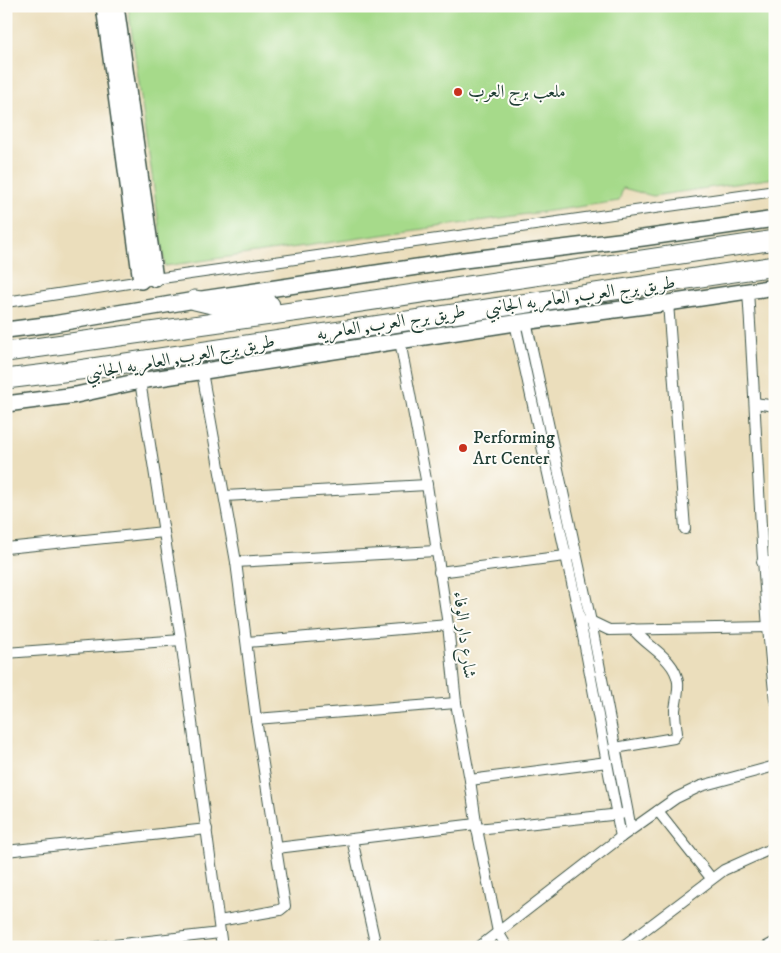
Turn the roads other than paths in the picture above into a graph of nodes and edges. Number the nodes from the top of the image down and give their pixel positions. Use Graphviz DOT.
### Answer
graph roads {
  1 [pos="104,6"];
  2 [pos="116,6"];
  3 [pos="775,191"];
  4 [pos="775,219"];
  5 [pos="775,240"];
  6 [pos="775,266"];
  7 [pos="148,280"];
  8 [pos="775,287"];
  9 [pos="748,291"];
  10 [pos="195,300"];
  11 [pos="6,302"];
  12 [pos="668,303"];
  13 [pos="314,309"];
  14 [pos="521,322"];
  15 [pos="6,330"];
  16 [pos="400,341"];
  17 [pos="6,352"];
  18 [pos="202,372"];
  19 [pos="6,379"];
  20 [pos="140,381"];
  21 [pos="6,404"];
  22 [pos="756,404"];
  23 [pos="775,406"];
  24 [pos="427,485"];
  25 [pos="225,496"];
  26 [pos="684,529"];
  27 [pos="164,532"];
  28 [pos="6,548"];
  29 [pos="436,551"];
  30 [pos="572,555"];
  31 [pos="236,562"];
  32 [pos="762,562"];
  33 [pos="775,562"];
  34 [pos="440,572"];
  35 [pos="579,615"];
  36 [pos="591,622"];
  37 [pos="448,626"];
  38 [pos="771,627"];
  39 [pos="633,629"];
  40 [pos="181,640"];
  41 [pos="247,642"];
  42 [pos="6,653"];
  43 [pos="775,700"];
  44 [pos="456,702"];
  45 [pos="256,719"];
  46 [pos="615,748"];
  47 [pos="607,762"];
  48 [pos="775,766"];
  49 [pos="470,780"];
  50 [pos="658,810"];
  51 [pos="622,814"];
  52 [pos="477,826"];
  53 [pos="207,829"];
  54 [pos="631,830"];
  55 [pos="620,837"];
  56 [pos="352,839"];
  57 [pos="775,847"];
  58 [pos="277,848"];
  59 [pos="6,851"];
  60 [pos="711,878"];
  61 [pos="219,921"];
  62 [pos="498,932"];
  63 [pos="220,933"];
  64 [pos="775,942"];
  65 [pos="625,946"];
  66 [pos="96,947"];
  67 [pos="222,947"];
  68 [pos="376,947"];
  69 [pos="479,947"];
  70 [pos="507,947"];
  71 [pos="766,947"];
  1 -- 7 [label="street"];
  2 -- 7 [label="street"];
  3 -- 7 [label="street"];
  4 -- 10 [label="street"];
  5 -- 13 [label="highway, طريق برج العرب, العامريه"];
  6 -- 19 [label="highway, طريق برج العرب, العامريه"];
  7 -- 11 [label="street"];
  8 -- 9 [label="street, طريق برج العرب, العامريه الجانبي"];
  9 -- 12 [label="street, طريق برج العرب, العامريه الجانبي"];
  9 -- 22 [label="street"];
  10 -- 13 [label="highway"];
  10 -- 15 [label="street"];
  12 -- 14 [label="street, طريق برج العرب, العامريه الجانبي"];
  12 -- 26 [label="street"];
  13 -- 17 [label="highway, طريق برج العرب, العامريه"];
  14 -- 16 [label="street, طريق برج العرب, العامريه الجانبي"];
  14 -- 30 [label="street"];
  16 -- 18 [label="street, طريق برج العرب, العامريه الجانبي"];
  16 -- 24 [label="street, شارع دار الوفاء"];
  18 -- 20 [label="street, طريق برج العرب, العامريه الجانبي"];
  18 -- 25 [label="street"];
  20 -- 21 [label="street, طريق برج العرب, العامريه الجانبي"];
  20 -- 27 [label="street"];
  22 -- 23 [label="street"];
  22 -- 32 [label="street"];
  24 -- 25 [label="street"];
  24 -- 29 [label="street, شارع دار الوفاء"];
  25 -- 31 [label="street"];
  27 -- 28 [label="street"];
  27 -- 40 [label="street"];
  29 -- 31 [label="street"];
  29 -- 34 [label="street, شارع دار الوفاء"];
  30 -- 34 [label="street"];
  30 -- 35 [label="street"];
  30 -- 36 [label="street"];
  31 -- 41 [label="street"];
  32 -- 33 [label="street"];
  32 -- 38 [label="street"];
  34 -- 37 [label="street, شارع دار الوفاء"];
  35 -- 36 [label="street"];
  35 -- 47 [label="street"];
  36 -- 39 [label="street"];
  36 -- 46 [label="street"];
  37 -- 41 [label="street"];
  37 -- 44 [label="street, شارع دار الوفاء"];
  38 -- 39 [label="street"];
  38 -- 43 [label="street"];
  39 -- 46 [label="street"];
  40 -- 42 [label="street"];
  40 -- 53 [label="street"];
  41 -- 45 [label="street"];
  44 -- 45 [label="street"];
  44 -- 49 [label="street, شارع دار الوفاء"];
  45 -- 58 [label="street"];
  46 -- 51 [label="street"];
  47 -- 49 [label="street"];
  47 -- 51 [label="street"];
  48 -- 50 [label="street"];
  49 -- 52 [label="street, شارع دار الوفاء"];
  50 -- 54 [label="street"];
  50 -- 60 [label="street"];
  51 -- 52 [label="street"];
  51 -- 54 [label="street"];
  51 -- 55 [label="street"];
  52 -- 56 [label="street"];
  52 -- 62 [label="street, شارع دار الوفاء"];
  53 -- 59 [label="street"];
  53 -- 61 [label="street"];
  54 -- 55 [label="street"];
  55 -- 62 [label="street"];
  56 -- 58 [label="street"];
  56 -- 68 [label="street"];
  57 -- 60 [label="street"];
  58 -- 61 [label="street"];
  60 -- 65 [label="street"];
  61 -- 63 [label="street"];
  62 -- 69 [label="street"];
  62 -- 70 [label="street, شارع دار الوفاء"];
  63 -- 66 [label="street"];
  63 -- 67 [label="street"];
  64 -- 71 [label="street"];
}
